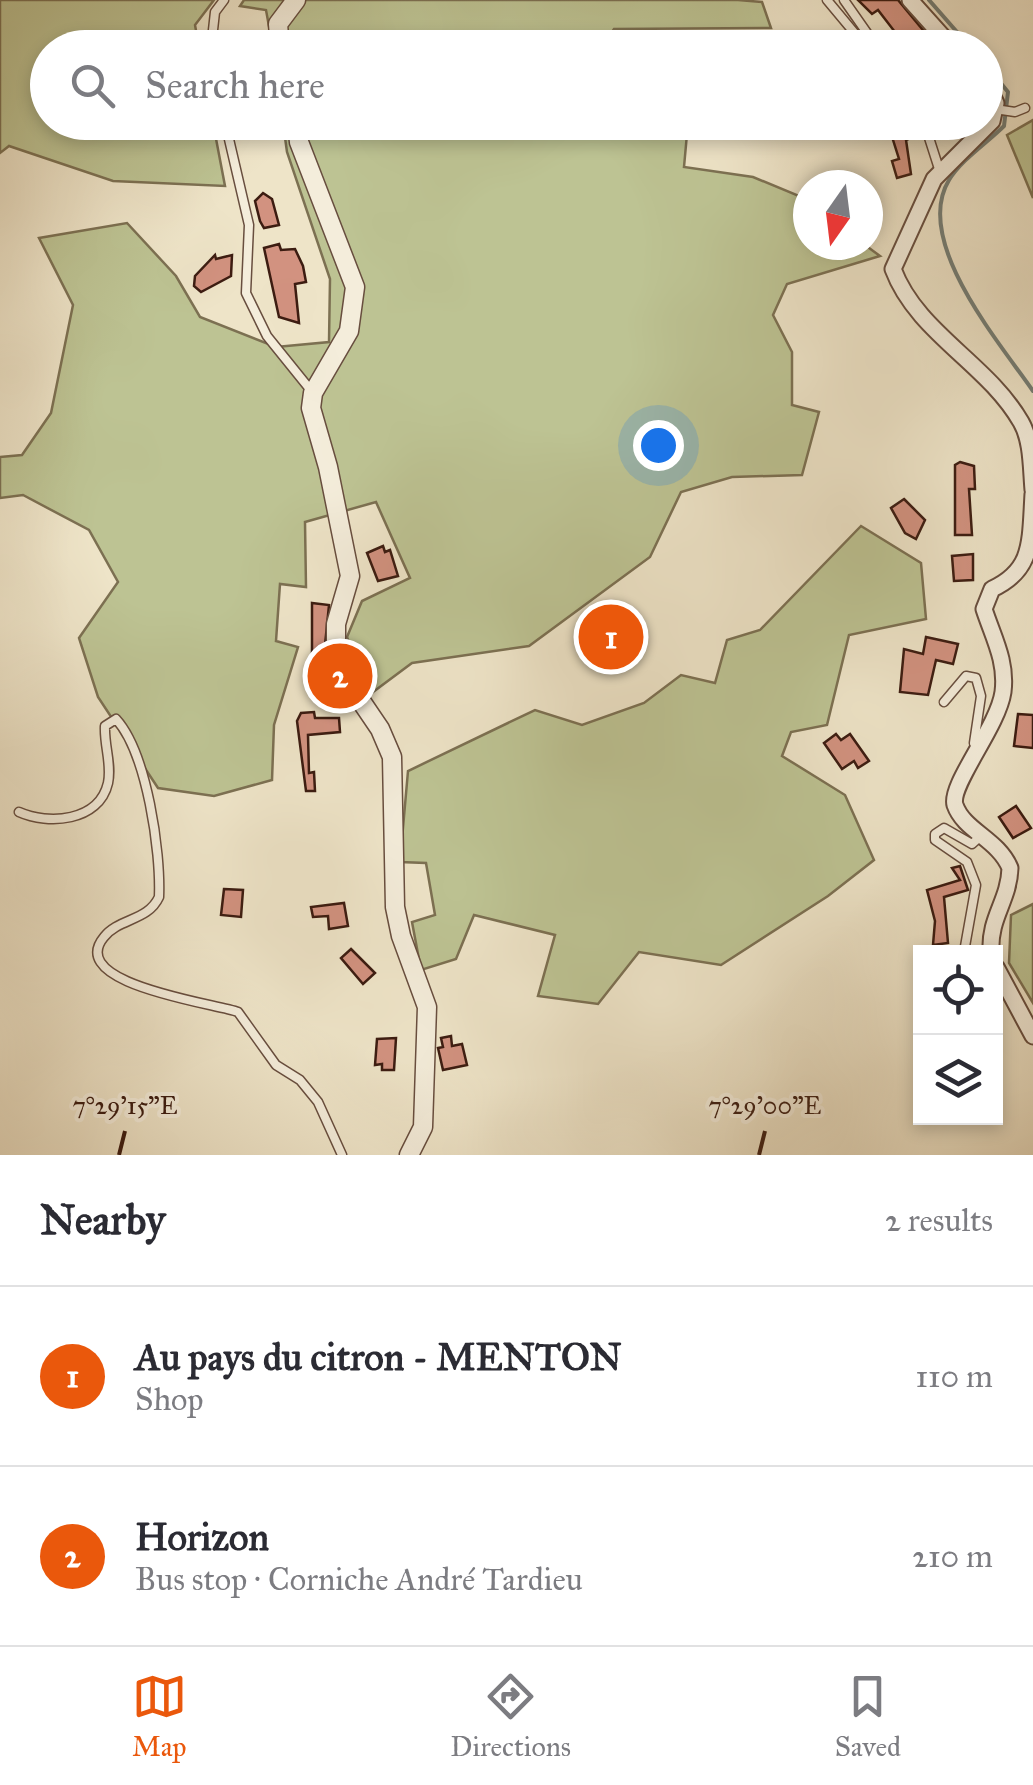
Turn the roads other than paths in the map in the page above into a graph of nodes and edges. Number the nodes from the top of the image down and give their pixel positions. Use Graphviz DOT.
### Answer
graph roads {
  1 [pos="224,0"];
  2 [pos="296,0"];
  3 [pos="827,0"];
  4 [pos="844,0"];
  5 [pos="910,0"];
  6 [pos="214,30"];
  7 [pos="278,30"];
  8 [pos="853,30"];
  9 [pos="865,30"];
  10 [pos="933,30"];
  11 [pos="1003,110"];
  12 [pos="1020,110"];
  13 [pos="228,140"];
  14 [pos="299,140"];
  15 [pos="930,140"];
  16 [pos="973,140"];
  17 [pos="940,172"];
  18 [pos="313,393"];
  19 [pos="1033,492"];
  20 [pos="944,702"];
  21 [pos="977,756"];
  22 [pos="19,812"];
  23 [pos="983,834"];
  24 [pos="965,945"];
  25 [pos="991,945"];
  26 [pos="1003,980"];
  27 [pos="1033,1036"];
  28 [pos="342,1155"];
  29 [pos="409,1155"];
  1 -- 6 [label="lane"];
  2 -- 7 [label="street"];
  3 -- 8 [label="lane"];
  4 -- 9 [label="lane"];
  5 -- 10 [label="street"];
  11 -- 12 [label="lane"];
  13 -- 18 [label="lane"];
  14 -- 18 [label="street"];
  15 -- 17 [label="lane"];
  16 -- 17 [label="street"];
  17 -- 19 [label="street"];
  18 -- 29 [label="street"];
  19 -- 21 [label="street"];
  20 -- 21 [label="lane"];
  21 -- 23 [label="street"];
  22 -- 28 [label="lane"];
  23 -- 24 [label="lane"];
  23 -- 25 [label="street"];
  26 -- 27 [label="street"];
}
